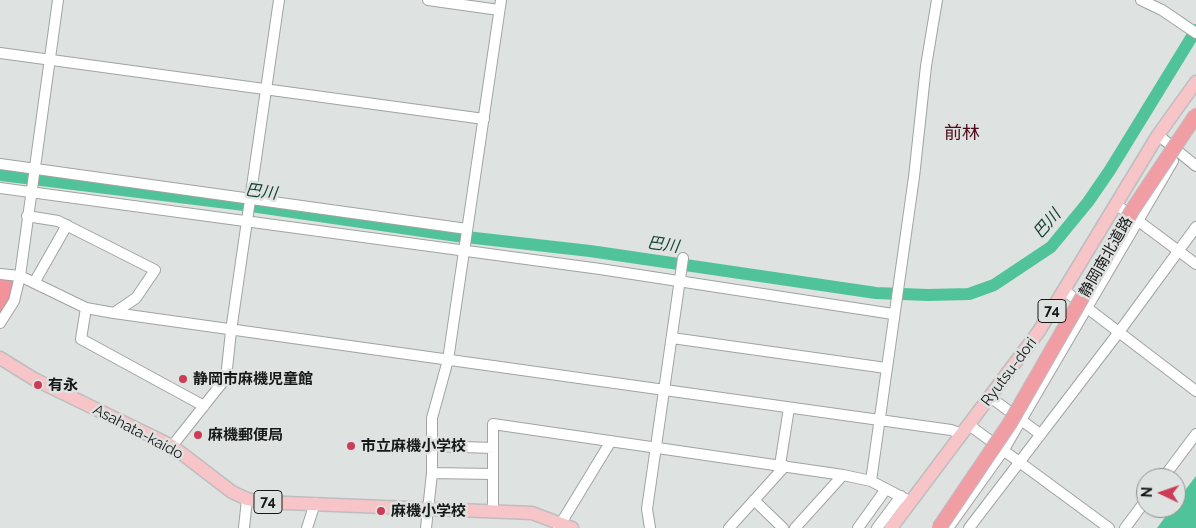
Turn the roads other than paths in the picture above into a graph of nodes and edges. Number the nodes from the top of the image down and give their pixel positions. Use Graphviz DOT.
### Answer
graph roads {
  1 [pos="58,0"];
  2 [pos="278,0"];
  3 [pos="428,0"];
  4 [pos="938,0"];
  5 [pos="1141,0"];
  6 [pos="500,5"];
  7 [pos="1196,33"];
  8 [pos="0,53"];
  9 [pos="50,60"];
  10 [pos="1196,82"];
  11 [pos="266,90"];
  12 [pos="1196,115"];
  13 [pos="484,119"];
  14 [pos="1196,121"];
  15 [pos="1196,127"];
  16 [pos="1158,135"];
  17 [pos="1179,152"];
  18 [pos="0,164"];
  19 [pos="1196,166"];
  20 [pos="34,170"];
  21 [pos="0,188"];
  22 [pos="31,193"];
  23 [pos="251,199"];
  24 [pos="1117,205"];
  25 [pos="27,216"];
  26 [pos="1137,219"];
  27 [pos="248,221"];
  28 [pos="67,225"];
  29 [pos="1196,227"];
  30 [pos="467,229"];
  31 [pos="1179,250"];
  32 [pos="464,252"];
  33 [pos="683,258"];
  34 [pos="1196,264"];
  35 [pos="0,274"];
  36 [pos="20,276"];
  37 [pos="679,282"];
  38 [pos="34,283"];
  39 [pos="1065,291"];
  40 [pos="1086,307"];
  41 [pos="86,308"];
  42 [pos="114,313"];
  43 [pos="893,314"];
  44 [pos="0,322"];
  45 [pos="231,331"];
  46 [pos="1119,332"];
  47 [pos="672,338"];
  48 [pos="0,358"];
  49 [pos="448,360"];
  50 [pos="886,368"];
  51 [pos="664,390"];
  52 [pos="1196,391"];
  53 [pos="990,397"];
  54 [pos="204,406"];
  55 [pos="789,408"];
  56 [pos="879,420"];
  57 [pos="1021,420"];
  58 [pos="966,429"];
  59 [pos="1040,434"];
  60 [pos="1196,434"];
  61 [pos="611,441"];
  62 [pos="172,446"];
  63 [pos="432,446"];
  64 [pos="493,448"];
  65 [pos="656,449"];
  66 [pos="1003,451"];
  67 [pos="1018,463"];
  68 [pos="783,466"];
  69 [pos="1170,468"];
  70 [pos="432,473"];
  71 [pos="493,474"];
  72 [pos="843,475"];
  73 [pos="871,481"];
  74 [pos="886,489"];
  75 [pos="247,498"];
  76 [pos="906,499"];
  77 [pos="754,500"];
  78 [pos="315,503"];
  79 [pos="430,508"];
  80 [pos="493,511"];
  81 [pos="1136,513"];
  82 [pos="564,526"];
  83 [pos="244,528"];
  84 [pos="307,528"];
  85 [pos="426,528"];
  86 [pos="650,528"];
  87 [pos="729,528"];
  88 [pos="783,528"];
  89 [pos="795,528"];
  90 [pos="858,528"];
  91 [pos="877,528"];
  92 [pos="891,528"];
  93 [pos="939,528"];
  94 [pos="943,528"];
  95 [pos="948,528"];
  96 [pos="969,528"];
  97 [pos="1109,528"];
  98 [pos="1125,528"];
  1 -- 9 [label="street"];
  2 -- 11 [label="street"];
  3 -- 6 [label="street"];
  4 -- 43 [label="street"];
  5 -- 7 [label="street"];
  6 -- 13 [label="street"];
  8 -- 9 [label="street"];
  9 -- 11 [label="street"];
  9 -- 20 [label="street"];
  10 -- 16 [label="main road, Ryutsu-dori / 74"];
  11 -- 13 [label="street"];
  11 -- 23 [label="street"];
  12 -- 93 [label="highway, 静岡南北道路 / 74, bridge"];
  13 -- 30 [label="street"];
  14 -- 94 [label="highway, 静岡南北道路 / 74, bridge"];
  15 -- 17 [label="street"];
  16 -- 17 [label="street"];
  16 -- 24 [label="main road, Ryutsu-dori / 74"];
  17 -- 19 [label="street"];
  17 -- 26 [label="street"];
  18 -- 20 [label="street"];
  20 -- 22 [label="street"];
  20 -- 23 [label="street"];
  21 -- 22 [label="street"];
  22 -- 25 [label="street"];
  22 -- 27 [label="street"];
  23 -- 27 [label="street"];
  23 -- 30 [label="street"];
  24 -- 26 [label="street"];
  24 -- 39 [label="main road, Ryutsu-dori / 74"];
  25 -- 28 [label="street"];
  25 -- 36 [label="street"];
  26 -- 31 [label="street"];
  26 -- 40 [label="street"];
  27 -- 32 [label="street"];
  27 -- 45 [label="street"];
  28 -- 38 [label="street"];
  28 -- 42 [label="street"];
  29 -- 31 [label="street"];
  30 -- 32 [label="street"];
  31 -- 34 [label="street"];
  31 -- 46 [label="street"];
  32 -- 37 [label="street"];
  32 -- 49 [label="street"];
  33 -- 37 [label="street"];
  35 -- 36 [label="street"];
  36 -- 38 [label="street"];
  36 -- 44 [label="street"];
  37 -- 43 [label="street"];
  37 -- 47 [label="street"];
  38 -- 41 [label="street"];
  39 -- 40 [label="street"];
  39 -- 53 [label="main road, Ryutsu-dori / 74"];
  40 -- 46 [label="street"];
  40 -- 57 [label="street"];
  41 -- 42 [label="street"];
  41 -- 54 [label="street"];
  42 -- 45 [label="street"];
  43 -- 50 [label="street"];
  45 -- 49 [label="street"];
  45 -- 54 [label="street"];
  46 -- 52 [label="street"];
  46 -- 59 [label="street"];
  47 -- 50 [label="street"];
  47 -- 51 [label="street"];
  48 -- 62 [label="main road, Asahata-kaido / 74"];
  49 -- 51 [label="street"];
  49 -- 63 [label="street"];
  50 -- 56 [label="street"];
  51 -- 55 [label="street"];
  51 -- 65 [label="street"];
  53 -- 57 [label="street"];
  53 -- 58 [label="main road, Ryutsu-dori / 74"];
  54 -- 62 [label="street"];
  55 -- 56 [label="street"];
  55 -- 68 [label="street"];
  56 -- 58 [label="street"];
  56 -- 73 [label="street"];
  57 -- 59 [label="street"];
  57 -- 66 [label="street"];
  58 -- 66 [label="street"];
  58 -- 76 [label="main road, Ryutsu-dori / 74"];
  59 -- 67 [label="street"];
  60 -- 69 [label="street"];
  61 -- 64 [label="street"];
  61 -- 65 [label="street"];
  61 -- 82 [label="street"];
  62 -- 75 [label="main road, Asahata-kaido / 74"];
  63 -- 64 [label="street"];
  63 -- 70 [label="street"];
  64 -- 71 [label="street"];
  65 -- 68 [label="street"];
  65 -- 86 [label="street"];
  66 -- 67 [label="street"];
  66 -- 95 [label="street"];
  67 -- 96 [label="street"];
  67 -- 97 [label="street"];
  68 -- 72 [label="street"];
  68 -- 77 [label="street"];
  70 -- 71 [label="street"];
  70 -- 79 [label="street"];
  71 -- 80 [label="street"];
  72 -- 73 [label="street"];
  72 -- 89 [label="street"];
  73 -- 74 [label="street"];
  74 -- 76 [label="street"];
  74 -- 90 [label="street"];
  75 -- 78 [label="main road, Asahata-kaido / 74"];
  75 -- 83 [label="street"];
  76 -- 91 [label="street"];
  76 -- 92 [label="main road, Ryutsu-dori / 74"];
  77 -- 87 [label="street"];
  77 -- 88 [label="street"];
  78 -- 79 [label="main road, Asahata-kaido / 74"];
  78 -- 84 [label="street"];
  79 -- 80 [label="main road, Asahata-kaido / 74"];
  79 -- 85 [label="street"];
  80 -- 82 [label="main road, Asahata-kaido / 74"];
  81 -- 98 [label="street"];
}
